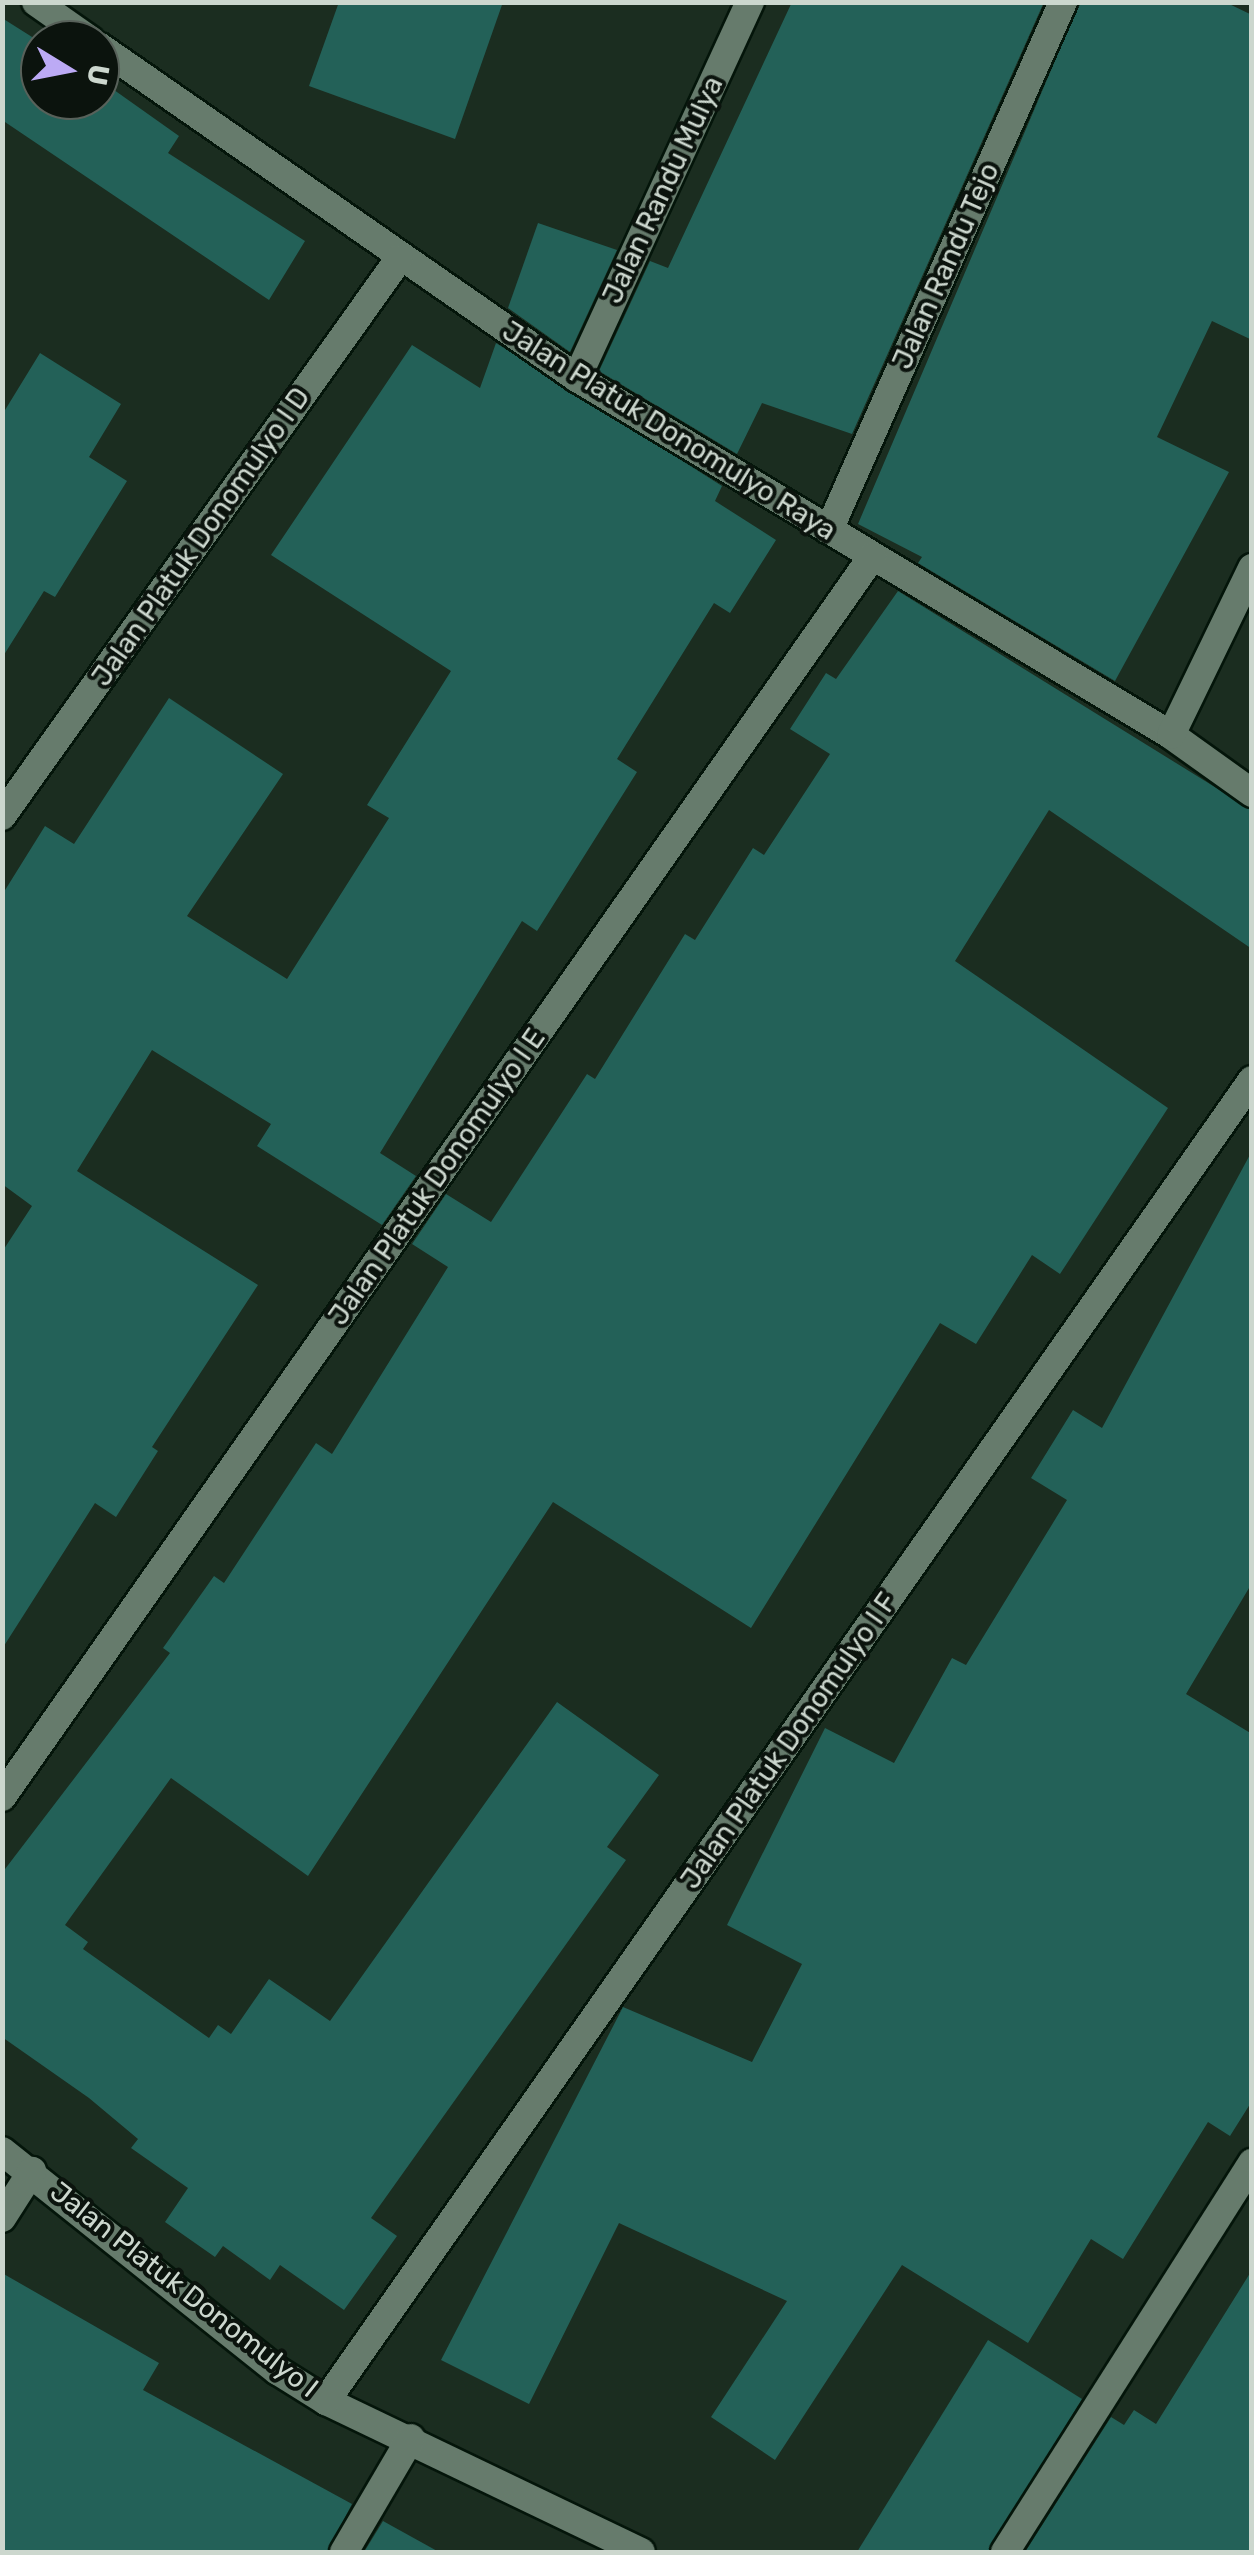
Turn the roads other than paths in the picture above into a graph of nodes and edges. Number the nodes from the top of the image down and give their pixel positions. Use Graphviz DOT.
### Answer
graph roads {
  1 [pos="36,2"];
  2 [pos="750,2"];
  3 [pos="1063,2"];
  4 [pos="62,20"];
  5 [pos="120,61"];
  6 [pos="399,258"];
  7 [pos="577,378"];
  8 [pos="830,530"];
  9 [pos="872,557"];
  10 [pos="1252,568"];
  11 [pos="1172,735"];
  12 [pos="1252,793"];
  13 [pos="2,816"];
  14 [pos="1252,1080"];
  15 [pos="2,1797"];
  16 [pos="2,2150"];
  17 [pos="1252,2163"];
  18 [pos="32,2172"];
  19 [pos="2,2218"];
  20 [pos="326,2401"];
  21 [pos="411,2438"];
  22 [pos="344,2552"];
  23 [pos="641,2552"];
  24 [pos="1005,2552"];
  1 -- 4 [label="street"];
  2 -- 7 [label="street, Jalan Randu Mulya"];
  3 -- 8 [label="street, Jalan Randu Tejo"];
  5 -- 6 [label="street, Jalan Platuk Donomulyo Raya"];
  6 -- 7 [label="street, Jalan Platuk Donomulyo Raya"];
  6 -- 13 [label="street, Jalan Platuk Donomulyo I D"];
  7 -- 8 [label="street, Jalan Platuk Donomulyo Raya"];
  8 -- 9 [label="street, Jalan Platuk Donomulyo Raya"];
  9 -- 11 [label="street, Jalan Platuk Donomulyo Raya"];
  9 -- 15 [label="street, Jalan Platuk Donomulyo I E"];
  10 -- 11 [label="street"];
  11 -- 12 [label="street, Jalan Platuk Donomulyo Raya"];
  14 -- 20 [label="street, Jalan Platuk Donomulyo I F"];
  16 -- 18 [label="street, Jalan Platuk Donomulyo I"];
  17 -- 24 [label="street"];
  18 -- 19 [label="street"];
  18 -- 20 [label="street, Jalan Platuk Donomulyo I"];
  20 -- 21 [label="street, Jalan Platuk Donomulyo I"];
  21 -- 22 [label="street"];
  21 -- 23 [label="street, Jalan Platuk Donomulyo I"];
}
